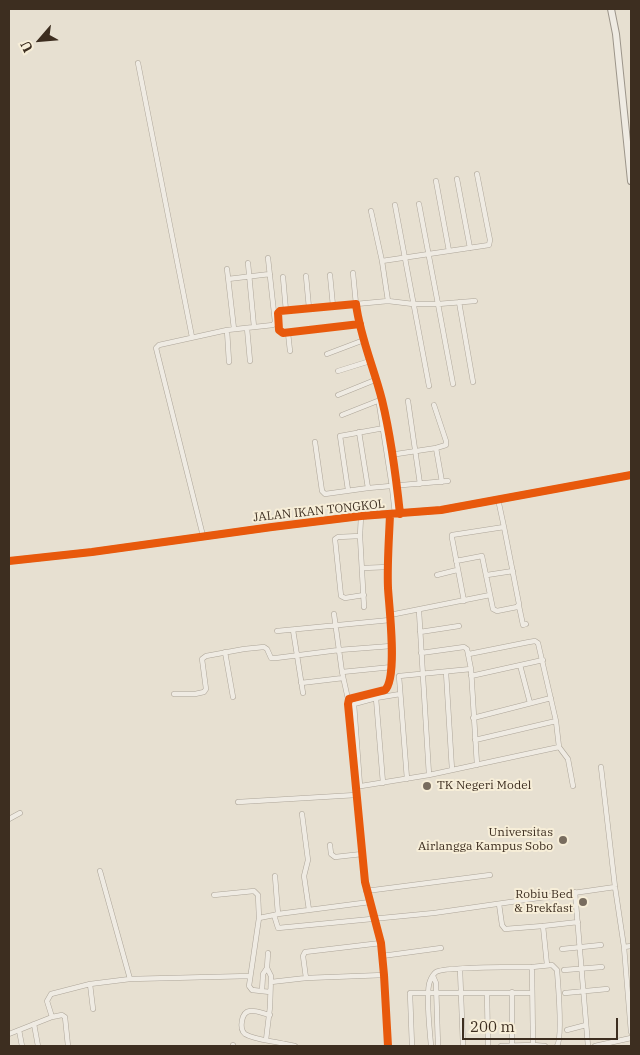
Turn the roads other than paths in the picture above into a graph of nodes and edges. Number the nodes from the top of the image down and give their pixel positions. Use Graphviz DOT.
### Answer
graph roads {
  1 [pos="612,9"];
  2 [pos="138,63"];
  3 [pos="477,174"];
  4 [pos="457,179"];
  5 [pos="436,181"];
  6 [pos="631,181"];
  7 [pos="419,204"];
  8 [pos="395,205"];
  9 [pos="371,211"];
  10 [pos="470,248"];
  11 [pos="448,251"];
  12 [pos="428,254"];
  13 [pos="405,257"];
  14 [pos="268,258"];
  15 [pos="382,261"];
  16 [pos="248,263"];
  17 [pos="227,269"];
  18 [pos="353,273"];
  19 [pos="270,274"];
  20 [pos="330,275"];
  21 [pos="249,276"];
  22 [pos="306,276"];
  23 [pos="283,277"];
  24 [pos="228,279"];
  25 [pos="388,301"];
  26 [pos="475,301"];
  27 [pos="459,302"];
  28 [pos="356,304"];
  29 [pos="413,304"];
  30 [pos="438,304"];
  31 [pos="333,306"];
  32 [pos="309,308"];
  33 [pos="286,311"];
  34 [pos="360,324"];
  35 [pos="254,327"];
  36 [pos="247,328"];
  37 [pos="234,329"];
  38 [pos="227,330"];
  39 [pos="288,333"];
  40 [pos="192,337"];
  41 [pos="364,340"];
  42 [pos="290,352"];
  43 [pos="327,354"];
  44 [pos="250,361"];
  45 [pos="370,361"];
  46 [pos="229,362"];
  47 [pos="338,371"];
  48 [pos="375,380"];
  49 [pos="473,382"];
  50 [pos="453,384"];
  51 [pos="430,386"];
  52 [pos="338,395"];
  53 [pos="380,398"];
  54 [pos="408,401"];
  55 [pos="434,405"];
  56 [pos="342,415"];
  57 [pos="385,428"];
  58 [pos="360,432"];
  59 [pos="314,442"];
  60 [pos="436,448"];
  61 [pos="415,451"];
  62 [pos="390,455"];
  63 [pos="631,476"];
  64 [pos="448,481"];
  65 [pos="442,482"];
  66 [pos="420,484"];
  67 [pos="395,486"];
  68 [pos="368,488"];
  69 [pos="348,490"];
  70 [pos="498,500"];
  71 [pos="395,514"];
  72 [pos="361,516"];
  73 [pos="504,528"];
  74 [pos="203,536"];
  75 [pos="360,536"];
  76 [pos="9,561"];
  77 [pos="456,561"];
  78 [pos="388,567"];
  79 [pos="362,568"];
  80 [pos="457,570"];
  81 [pos="513,571"];
  82 [pos="437,575"];
  83 [pos="487,575"];
  84 [pos="364,595"];
  85 [pos="490,596"];
  86 [pos="464,601"];
  87 [pos="519,606"];
  88 [pos="364,607"];
  89 [pos="419,610"];
  90 [pos="334,614"];
  91 [pos="390,618"];
  92 [pos="526,624"];
  93 [pos="336,626"];
  94 [pos="459,626"];
  95 [pos="293,630"];
  96 [pos="277,631"];
  97 [pos="420,632"];
  98 [pos="391,646"];
  99 [pos="339,650"];
  100 [pos="226,652"];
  101 [pos="420,653"];
  102 [pos="297,654"];
  103 [pos="469,654"];
  104 [pos="543,660"];
  105 [pos="520,665"];
  106 [pos="392,667"];
  107 [pos="471,669"];
  108 [pos="342,672"];
  109 [pos="446,672"];
  110 [pos="422,674"];
  111 [pos="471,676"];
  112 [pos="343,678"];
  113 [pos="301,683"];
  114 [pos="303,693"];
  115 [pos="174,694"];
  116 [pos="400,694"];
  117 [pos="233,697"];
  118 [pos="376,698"];
  119 [pos="551,698"];
  120 [pos="348,700"];
  121 [pos="530,703"];
  122 [pos="473,718"];
  123 [pos="556,721"];
  124 [pos="475,740"];
  125 [pos="559,747"];
  126 [pos="477,765"];
  127 [pos="601,767"];
  128 [pos="452,770"];
  129 [pos="429,775"];
  130 [pos="406,779"];
  131 [pos="383,783"];
  132 [pos="357,786"];
  133 [pos="573,786"];
  134 [pos="356,795"];
  135 [pos="238,802"];
  136 [pos="20,813"];
  137 [pos="302,814"];
  138 [pos="9,819"];
  139 [pos="330,845"];
  140 [pos="362,854"];
  141 [pos="100,871"];
  142 [pos="490,875"];
  143 [pos="275,876"];
  144 [pos="615,887"];
  145 [pos="366,891"];
  146 [pos="574,892"];
  147 [pos="214,895"];
  148 [pos="370,902"];
  149 [pos="498,904"];
  150 [pos="309,910"];
  151 [pos="276,915"];
  152 [pos="258,918"];
  153 [pos="376,919"];
  154 [pos="578,922"];
  155 [pos="543,926"];
  156 [pos="381,943"];
  157 [pos="601,945"];
  158 [pos="631,946"];
  159 [pos="580,947"];
  160 [pos="624,947"];
  161 [pos="441,948"];
  162 [pos="562,949"];
  163 [pos="268,953"];
  164 [pos="382,956"];
  165 [pos="547,965"];
  166 [pos="532,967"];
  167 [pos="602,967"];
  168 [pos="267,968"];
  169 [pos="460,968"];
  170 [pos="582,968"];
  171 [pos="564,970"];
  172 [pos="384,975"];
  173 [pos="250,976"];
  174 [pos="433,976"];
  175 [pos="306,978"];
  176 [pos="130,979"];
  177 [pos="270,982"];
  178 [pos="629,983"];
  179 [pos="90,984"];
  180 [pos="607,989"];
  181 [pos="262,991"];
  182 [pos="584,991"];
  183 [pos="270,992"];
  184 [pos="512,992"];
  185 [pos="428,993"];
  186 [pos="435,993"];
  187 [pos="487,993"];
  188 [pos="532,993"];
  189 [pos="566,993"];
  190 [pos="460,994"];
  191 [pos="93,1009"];
  192 [pos="270,1015"];
  193 [pos="52,1017"];
  194 [pos="34,1024"];
  195 [pos="586,1024"];
  196 [pos="19,1030"];
  197 [pos="567,1030"];
  198 [pos="631,1032"];
  199 [pos="9,1034"];
  200 [pos="631,1038"];
  201 [pos="266,1040"];
  202 [pos="284,1045"];
  203 [pos="534,1045"];
  204 [pos="22,1046"];
  205 [pos="38,1046"];
  206 [pos="68,1046"];
  207 [pos="295,1046"];
  208 [pos="388,1046"];
  209 [pos="412,1046"];
  210 [pos="431,1046"];
  211 [pos="438,1046"];
  212 [pos="463,1046"];
  213 [pos="488,1046"];
  214 [pos="501,1046"];
  215 [pos="512,1046"];
  216 [pos="545,1046"];
  217 [pos="556,1046"];
  218 [pos="588,1046"];
  219 [pos="595,1046"];
  1 -- 6 [label="main road"];
  2 -- 40 [label="street"];
  3 -- 10 [label="street"];
  4 -- 10 [label="street"];
  5 -- 11 [label="street"];
  7 -- 12 [label="street"];
  8 -- 13 [label="street"];
  9 -- 15 [label="street"];
  10 -- 11 [label="street"];
  11 -- 12 [label="street"];
  12 -- 13 [label="street"];
  12 -- 30 [label="street"];
  13 -- 15 [label="street"];
  13 -- 29 [label="street"];
  14 -- 19 [label="street"];
  15 -- 25 [label="street"];
  16 -- 21 [label="street"];
  17 -- 24 [label="street"];
  18 -- 28 [label="street"];
  19 -- 21 [label="street"];
  19 -- 35 [label="street"];
  20 -- 31 [label="street"];
  21 -- 24 [label="street"];
  21 -- 35 [label="street"];
  22 -- 32 [label="street"];
  23 -- 33 [label="street"];
  24 -- 37 [label="street"];
  25 -- 28 [label="street"];
  25 -- 29 [label="street"];
  26 -- 27 [label="street"];
  27 -- 30 [label="street"];
  27 -- 49 [label="street"];
  28 -- 31 [label="street"];
  28 -- 34 [label="street"];
  29 -- 30 [label="street"];
  29 -- 51 [label="street"];
  30 -- 50 [label="street"];
  31 -- 32 [label="street"];
  32 -- 33 [label="street"];
  33 -- 39 [label="street"];
  34 -- 39 [label="street"];
  34 -- 41 [label="street"];
  35 -- 36 [label="street"];
  36 -- 37 [label="street"];
  36 -- 44 [label="street"];
  37 -- 38 [label="street"];
  38 -- 40 [label="street"];
  38 -- 46 [label="street"];
  39 -- 42 [label="street"];
  40 -- 74 [label="street"];
  41 -- 43 [label="street"];
  41 -- 45 [label="street"];
  45 -- 47 [label="street"];
  45 -- 48 [label="street"];
  48 -- 52 [label="street"];
  48 -- 53 [label="street"];
  53 -- 56 [label="street"];
  53 -- 57 [label="street"];
  54 -- 61 [label="street"];
  55 -- 60 [label="street"];
  57 -- 58 [label="street"];
  57 -- 62 [label="street"];
  58 -- 68 [label="street"];
  58 -- 69 [label="street"];
  59 -- 69 [label="street"];
  60 -- 61 [label="street"];
  60 -- 65 [label="street"];
  61 -- 62 [label="street"];
  61 -- 66 [label="street"];
  62 -- 67 [label="street"];
  63 -- 70 [label="street, JALAN IKAN TONGKOL"];
  64 -- 65 [label="street"];
  65 -- 66 [label="street"];
  66 -- 67 [label="street"];
  67 -- 68 [label="street"];
  67 -- 71 [label="street"];
  68 -- 69 [label="street"];
  70 -- 71 [label="street, JALAN IKAN TONGKOL"];
  70 -- 73 [label="street"];
  71 -- 72 [label="street, JALAN IKAN TONGKOL"];
  71 -- 78 [label="street"];
  72 -- 74 [label="street, JALAN IKAN TONGKOL"];
  72 -- 75 [label="street"];
  73 -- 77 [label="street"];
  73 -- 81 [label="street"];
  74 -- 76 [label="street, JALAN IKAN TONGKOL"];
  75 -- 79 [label="street"];
  75 -- 84 [label="street"];
  77 -- 80 [label="street"];
  77 -- 83 [label="street"];
  78 -- 79 [label="street"];
  78 -- 91 [label="street"];
  79 -- 84 [label="street"];
  80 -- 82 [label="street"];
  80 -- 86 [label="street"];
  81 -- 83 [label="street"];
  81 -- 87 [label="street"];
  83 -- 85 [label="street"];
  84 -- 88 [label="street"];
  85 -- 86 [label="street"];
  85 -- 87 [label="street"];
  86 -- 89 [label="street"];
  87 -- 92 [label="street"];
  89 -- 91 [label="street"];
  89 -- 97 [label="street"];
  90 -- 93 [label="street"];
  91 -- 93 [label="street"];
  91 -- 98 [label="street"];
  93 -- 95 [label="street"];
  93 -- 99 [label="street"];
  94 -- 97 [label="street"];
  95 -- 96 [label="street"];
  95 -- 102 [label="street"];
  97 -- 101 [label="street"];
  98 -- 99 [label="street"];
  98 -- 106 [label="street"];
  99 -- 102 [label="street"];
  99 -- 108 [label="street"];
  100 -- 102 [label="street"];
  100 -- 115 [label="street"];
  100 -- 117 [label="street"];
  101 -- 103 [label="street"];
  101 -- 110 [label="street"];
  102 -- 113 [label="street"];
  103 -- 104 [label="street"];
  103 -- 107 [label="street"];
  104 -- 105 [label="street"];
  104 -- 119 [label="street"];
  105 -- 111 [label="street"];
  105 -- 121 [label="street"];
  106 -- 108 [label="street"];
  106 -- 120 [label="street"];
  107 -- 109 [label="street"];
  107 -- 111 [label="street"];
  108 -- 112 [label="street"];
  109 -- 110 [label="street"];
  109 -- 128 [label="street"];
  110 -- 116 [label="street"];
  110 -- 129 [label="street"];
  111 -- 122 [label="street"];
  112 -- 113 [label="street"];
  112 -- 120 [label="street"];
  113 -- 114 [label="street"];
  116 -- 118 [label="street"];
  116 -- 130 [label="street"];
  118 -- 131 [label="street"];
  118 -- 132 [label="street"];
  119 -- 121 [label="street"];
  119 -- 123 [label="street"];
  120 -- 132 [label="street"];
  121 -- 122 [label="street"];
  122 -- 124 [label="street"];
  123 -- 124 [label="street"];
  123 -- 125 [label="street"];
  124 -- 126 [label="street"];
  125 -- 126 [label="street"];
  125 -- 133 [label="street"];
  126 -- 128 [label="street"];
  127 -- 144 [label="street"];
  128 -- 129 [label="street"];
  129 -- 130 [label="street"];
  130 -- 131 [label="street"];
  131 -- 132 [label="street"];
  132 -- 134 [label="street"];
  134 -- 135 [label="street"];
  134 -- 140 [label="street"];
  136 -- 138 [label="street"];
  137 -- 150 [label="street"];
  139 -- 140 [label="street"];
  140 -- 145 [label="street"];
  141 -- 176 [label="street"];
  142 -- 145 [label="street"];
  143 -- 151 [label="street"];
  144 -- 146 [label="street"];
  144 -- 160 [label="street"];
  145 -- 148 [label="street"];
  146 -- 149 [label="street"];
  146 -- 154 [label="street"];
  147 -- 152 [label="street"];
  148 -- 150 [label="street"];
  148 -- 153 [label="street"];
  149 -- 153 [label="street"];
  149 -- 155 [label="street"];
  150 -- 151 [label="street"];
  151 -- 152 [label="street"];
  151 -- 153 [label="street"];
  152 -- 173 [label="street"];
  153 -- 156 [label="street"];
  154 -- 155 [label="street"];
  154 -- 159 [label="street"];
  155 -- 165 [label="street"];
  156 -- 164 [label="street"];
  156 -- 175 [label="street"];
  157 -- 159 [label="street"];
  158 -- 160 [label="street"];
  159 -- 162 [label="street"];
  159 -- 170 [label="street"];
  160 -- 178 [label="street"];
  161 -- 164 [label="street"];
  163 -- 168 [label="street"];
  164 -- 172 [label="street"];
  165 -- 166 [label="street"];
  165 -- 217 [label="street"];
  166 -- 169 [label="street"];
  166 -- 188 [label="street"];
  167 -- 170 [label="street"];
  168 -- 177 [label="street"];
  168 -- 181 [label="street"];
  169 -- 174 [label="street"];
  169 -- 190 [label="street"];
  170 -- 171 [label="street"];
  170 -- 182 [label="street"];
  172 -- 175 [label="street"];
  172 -- 208 [label="street"];
  173 -- 176 [label="street"];
  173 -- 181 [label="street"];
  174 -- 185 [label="street"];
  174 -- 186 [label="street"];
  175 -- 177 [label="street"];
  176 -- 179 [label="street"];
  177 -- 183 [label="street"];
  178 -- 198 [label="street"];
  179 -- 191 [label="street"];
  179 -- 193 [label="street"];
  180 -- 182 [label="street"];
  181 -- 183 [label="street"];
  182 -- 189 [label="street"];
  182 -- 195 [label="street"];
  183 -- 192 [label="street"];
  184 -- 187 [label="street"];
  184 -- 188 [label="street"];
  184 -- 215 [label="street"];
  185 -- 186 [label="street"];
  185 -- 209 [label="street"];
  185 -- 210 [label="street"];
  186 -- 190 [label="street"];
  186 -- 211 [label="street"];
  187 -- 190 [label="street"];
  187 -- 213 [label="street"];
  188 -- 203 [label="street"];
  190 -- 212 [label="street"];
  192 -- 201 [label="street"];
  192 -- 201 [label="street"];
  193 -- 194 [label="street"];
  193 -- 206 [label="street"];
  194 -- 196 [label="street"];
  194 -- 205 [label="street"];
  195 -- 197 [label="street"];
  195 -- 218 [label="street"];
  196 -- 199 [label="street"];
  196 -- 204 [label="street"];
  200 -- 219 [label="street"];
  201 -- 202 [label="street"];
  202 -- 207 [label="street"];
  203 -- 215 [label="street"];
  203 -- 216 [label="street"];
  214 -- 215 [label="street"];
}
